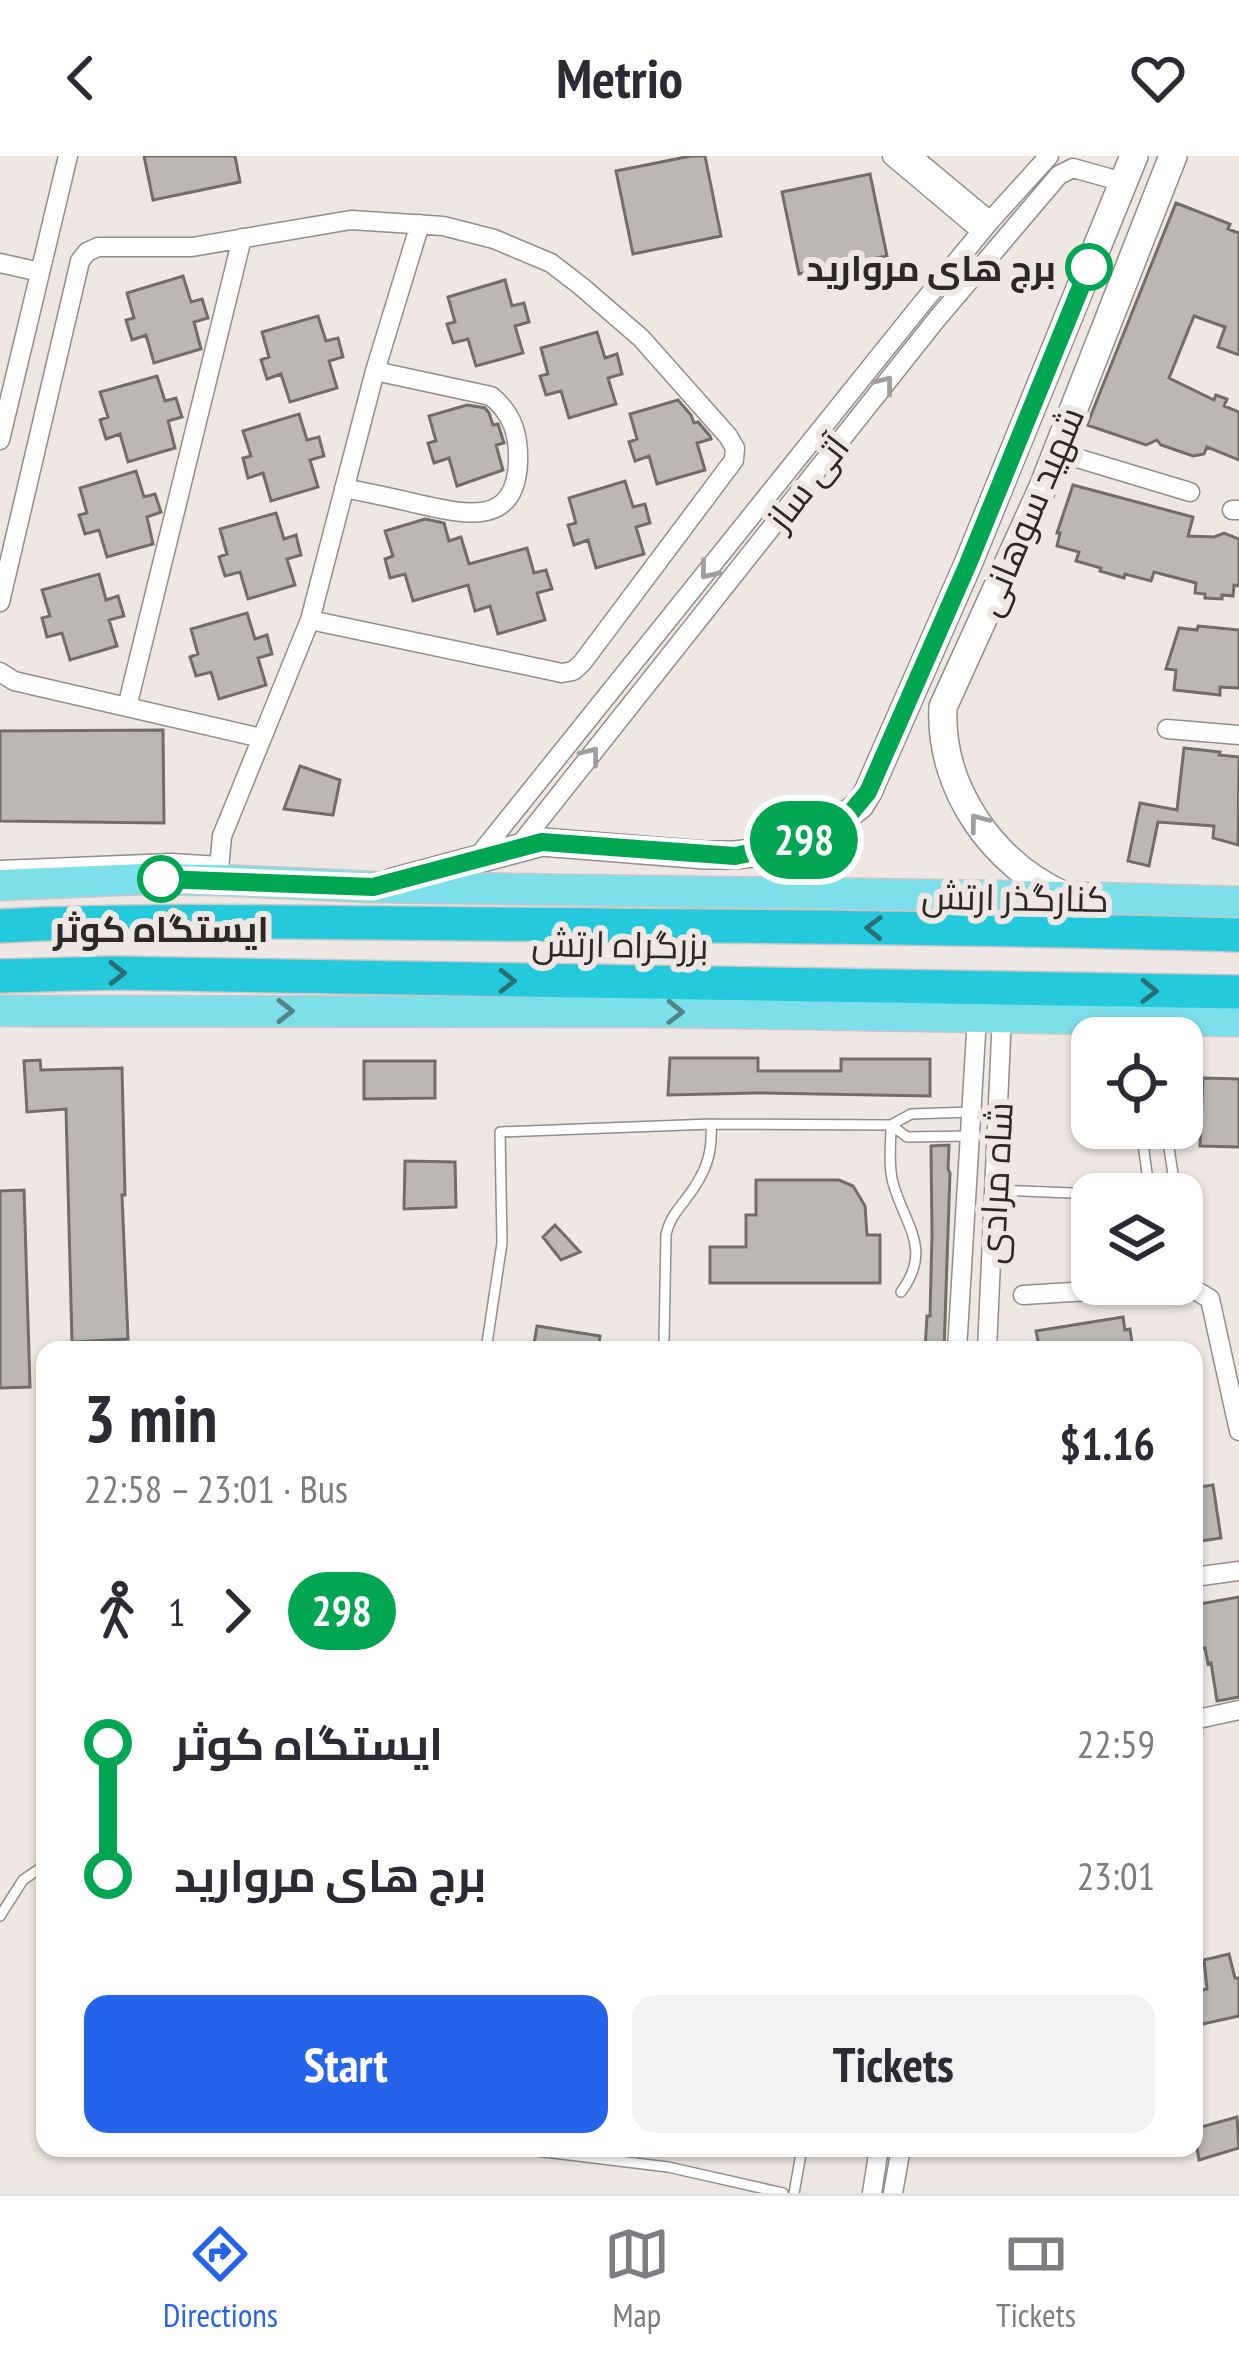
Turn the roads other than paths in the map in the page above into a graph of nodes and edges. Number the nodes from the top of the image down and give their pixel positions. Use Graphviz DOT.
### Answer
graph roads {
  1 [pos="68,156"];
  2 [pos="892,156"];
  3 [pos="912,156"];
  4 [pos="1049,156"];
  5 [pos="1173,156"];
  6 [pos="1129,169"];
  7 [pos="420,224"];
  8 [pos="985,226"];
  9 [pos="242,238"];
  10 [pos="0,263"];
  11 [pos="40,272"];
  12 [pos="920,307"];
  13 [pos="936,320"];
  14 [pos="22,349"];
  15 [pos="57,359"];
  16 [pos="374,371"];
  17 [pos="5,400"];
  18 [pos="0,440"];
  19 [pos="1057,452"];
  20 [pos="344,488"];
  21 [pos="1190,491"];
  22 [pos="968,564"];
  23 [pos="1000,583"];
  24 [pos="0,602"];
  25 [pos="310,620"];
  26 [pos="0,672"];
  27 [pos="127,707"];
  28 [pos="1167,729"];
  29 [pos="1239,735"];
  30 [pos="261,738"];
  31 [pos="524,800"];
  32 [pos="544,814"];
  33 [pos="518,847"];
  34 [pos="476,859"];
  35 [pos="0,870"];
  36 [pos="219,873"];
  37 [pos="0,885"];
  38 [pos="373,887"];
  39 [pos="1066,897"];
  40 [pos="1239,902"];
  41 [pos="0,922"];
  42 [pos="1239,935"];
  43 [pos="0,976"];
  44 [pos="887,987"];
  45 [pos="1239,992"];
  46 [pos="0,1011"];
  47 [pos="990,1016"];
  48 [pos="1071,1017"];
  49 [pos="1098,1017"];
  50 [pos="1203,1020"];
  51 [pos="1239,1021"];
  52 [pos="971,1112"];
  53 [pos="711,1124"];
  54 [pos="891,1125"];
  55 [pos="970,1136"];
  56 [pos="994,1190"];
  57 [pos="1071,1193"];
  58 [pos="901,1292"];
  59 [pos="1023,1295"];
  60 [pos="487,1341"];
  61 [pos="664,1341"];
  62 [pos="958,1341"];
  63 [pos="987,1341"];
  64 [pos="1239,1431"];
  65 [pos="1239,1571"];
  66 [pos="1203,1576"];
  67 [pos="1239,1710"];
  68 [pos="1203,1718"];
  69 [pos="36,1871"];
  70 [pos="0,1916"];
  71 [pos="586,2157"];
  72 [pos="800,2157"];
  73 [pos="878,2157"];
  74 [pos="899,2157"];
  75 [pos="783,2193"];
  76 [pos="794,2193"];
  77 [pos="872,2193"];
  78 [pos="893,2193"];
  1 -- 11 [label="street"];
  2 -- 8 [label="street"];
  3 -- 8 [label="street"];
  4 -- 8 [label="street, آتی ساز"];
  5 -- 19 [label="main road, شهید سوهانی"];
  6 -- 13 [label="street, آتی ساز"];
  6 -- 22 [label="main road, شهید سوهانی"];
  7 -- 9 [label="street"];
  7 -- 16 [label="street"];
  7 -- 25 [label="street"];
  8 -- 12 [label="street, آتی ساز"];
  9 -- 15 [label="street"];
  9 -- 27 [label="street"];
  10 -- 11 [label="street"];
  11 -- 14 [label="street"];
  12 -- 13 [label="street"];
  12 -- 31 [label="street, آتی ساز, one-way"];
  32 -- 13 [label="street, آتی ساز, one-way"];
  14 -- 15 [label="street"];
  14 -- 17 [label="street"];
  15 -- 24 [label="street"];
  16 -- 20 [label="street"];
  16 -- 20 [label="street"];
  17 -- 18 [label="street"];
  19 -- 21 [label="street"];
  19 -- 23 [label="main road, شهید سوهانی"];
  20 -- 25 [label="street"];
  22 -- 23 [label="main road"];
  22 -- 33 [label="main road, شهید سوهانی"];
  39 -- 23 [label="main road, شهید سوهانی, one-way"];
  25 -- 30 [label="street"];
  26 -- 27 [label="street"];
  27 -- 30 [label="street"];
  28 -- 29 [label="street"];
  30 -- 36 [label="street"];
  31 -- 32 [label="street"];
  31 -- 34 [label="street, آتی ساز"];
  32 -- 33 [label="street, آتی ساز"];
  33 -- 34 [label="main road, شهید سوهانی"];
  34 -- 38 [label="main road, شهید سوهانی"];
  35 -- 36 [label="street"];
  36 -- 37 [label="main road, کنارگذر ارتش"];
  36 -- 38 [label="main road, کنارگذر ارتش"];
  38 -- 39 [label="main road, کنارگذر ارتش"];
  39 -- 40 [label="main road, کنارگذر ارتش"];
  42 -- 41 [label="highway, بزرگراه ارتش, one-way"];
  43 -- 44 [label="highway, بزرگراه ارتش, one-way"];
  44 -- 45 [label="highway, بزرگراه ارتش, one-way"];
  44 -- 49 [label="main road"];
  46 -- 47 [label="main road, one-way"];
  47 -- 48 [label="main road"];
  47 -- 52 [label="street, شاه مرادی"];
  47 -- 56 [label="street, شاه مرادی"];
  50 -- 51 [label="main road"];
  52 -- 54 [label="lane"];
  52 -- 55 [label="street, شاه مرادی"];
  53 -- 54 [label="lane"];
  53 -- 60 [label="lane"];
  53 -- 61 [label="lane"];
  54 -- 55 [label="lane"];
  54 -- 58 [label="lane"];
  55 -- 62 [label="street, شاه مرادی"];
  56 -- 57 [label="lane"];
  56 -- 63 [label="street, شاه مرادی"];
  59 -- 64 [label="street"];
  65 -- 66 [label="street"];
  67 -- 68 [label="street"];
  69 -- 70 [label="lane"];
  71 -- 75 [label="lane"];
  72 -- 76 [label="lane"];
  73 -- 77 [label="street"];
  74 -- 78 [label="street"];
}
